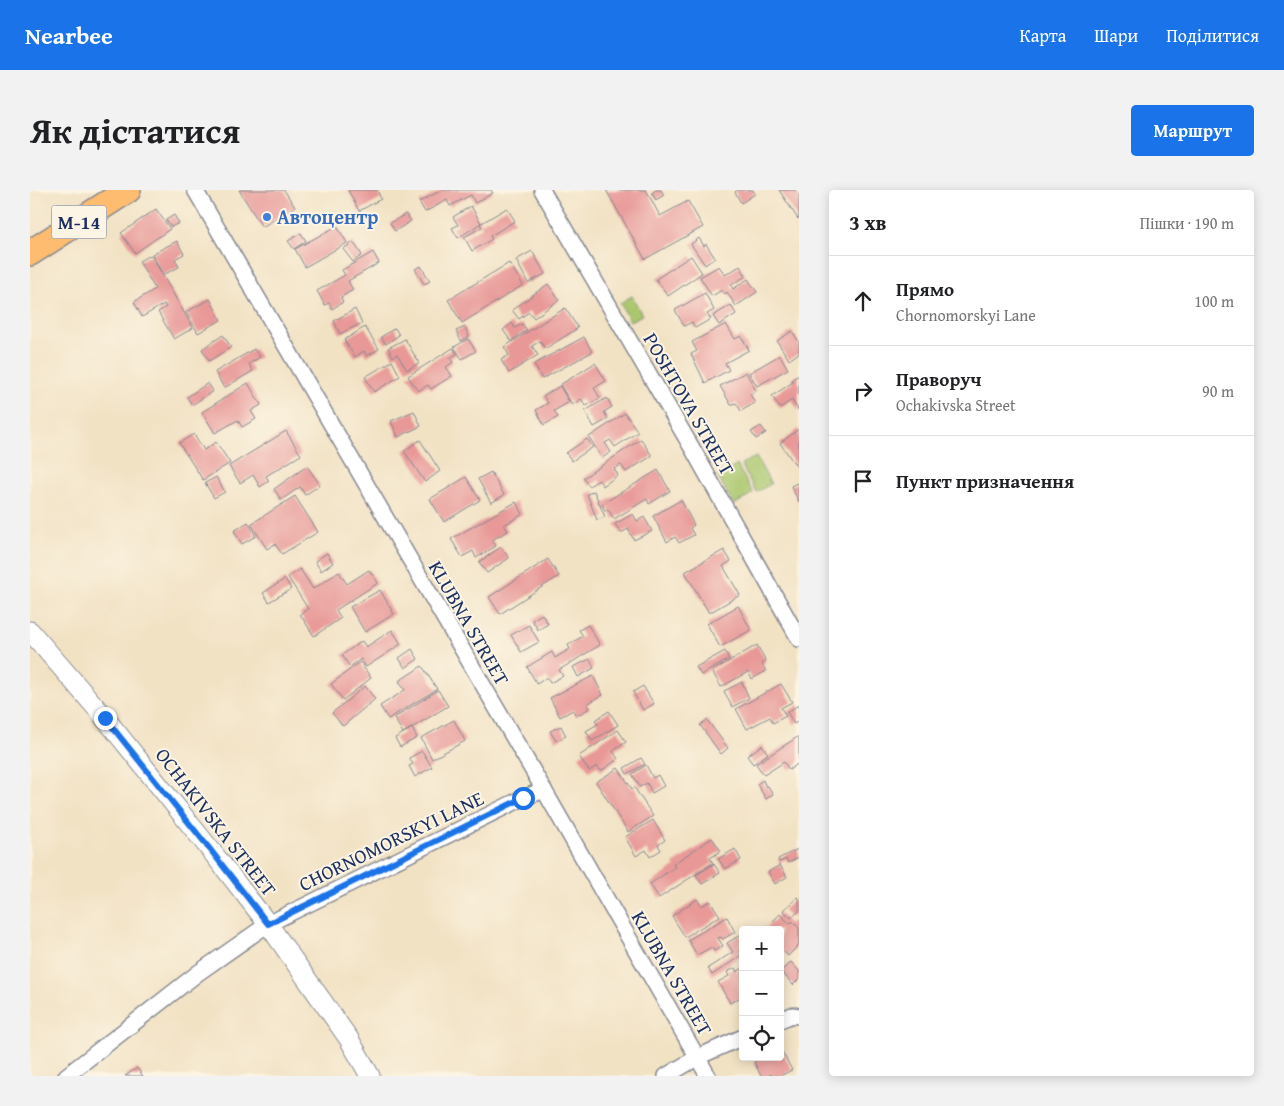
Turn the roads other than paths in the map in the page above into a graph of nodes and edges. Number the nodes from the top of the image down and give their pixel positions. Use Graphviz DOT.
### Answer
graph roads {
  1 [pos="128,190"];
  2 [pos="195,190"];
  3 [pos="542,190"];
  4 [pos="30,253"];
  5 [pos="30,631"];
  6 [pos="799,639"];
  7 [pos="544,790"];
  8 [pos="268,924"];
  9 [pos="799,1016"];
  10 [pos="784,1018"];
  11 [pos="739,1039"];
  12 [pos="698,1057"];
  13 [pos="66,1076"];
  14 [pos="370,1076"];
  15 [pos="666,1076"];
  16 [pos="708,1076"];
  1 -- 4 [label="highway, М-14"];
  2 -- 7 [label="street, KLUBNA STREET"];
  3 -- 6 [label="street, POSHTOVA STREET"];
  5 -- 8 [label="street, OCHAKIVSKA STREET"];
  7 -- 8 [label="street, CHORNOMORSKYI LANE"];
  7 -- 12 [label="street, KLUBNA STREET"];
  8 -- 13 [label="street, CHORNOMORSKYI LANE"];
  8 -- 14 [label="street, OCHAKIVSKA STREET"];
  9 -- 10 [label="street"];
  11 -- 12 [label="street"];
  12 -- 15 [label="street"];
  12 -- 16 [label="street, KLUBNA STREET"];
}
